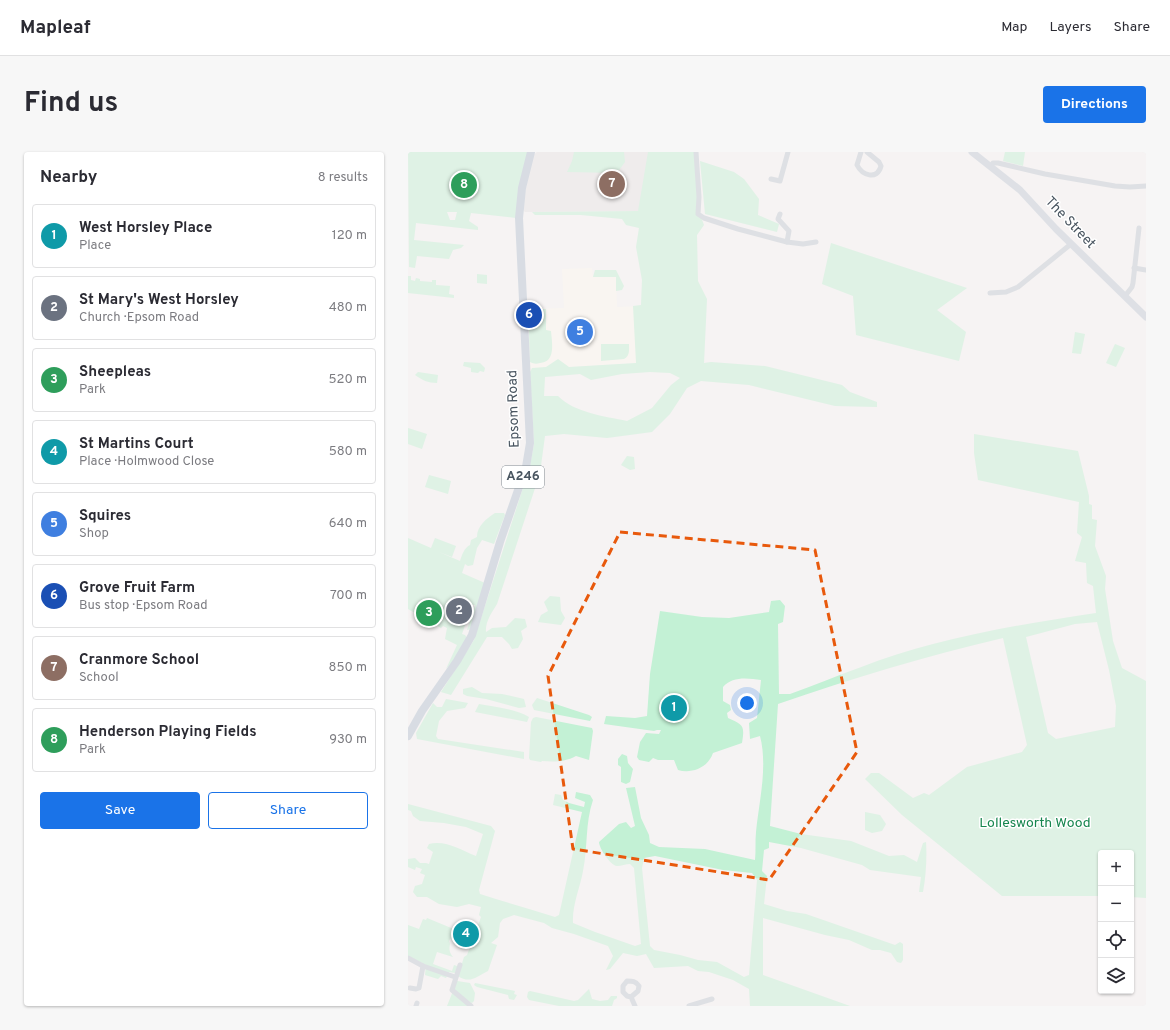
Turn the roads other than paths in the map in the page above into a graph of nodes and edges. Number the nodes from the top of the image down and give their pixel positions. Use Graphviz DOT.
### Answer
graph roads {
  1 [pos="531,152"];
  2 [pos="696,152"];
  3 [pos="788,152"];
  4 [pos="861,152"];
  5 [pos="867,152"];
  6 [pos="972,152"];
  7 [pos="991,166"];
  8 [pos="771,179"];
  9 [pos="1146,186"];
  10 [pos="780,214"];
  11 [pos="1139,228"];
  12 [pos="787,242"];
  13 [pos="816,242"];
  14 [pos="1071,244"];
  15 [pos="1134,268"];
  16 [pos="1146,270"];
  17 [pos="990,293"];
  18 [pos="1125,296"];
  19 [pos="1146,317"];
  20 [pos="408,736"];
  21 [pos="408,958"];
  22 [pos="460,965"];
  23 [pos="424,966"];
  24 [pos="455,977"];
  25 [pos="410,988"];
  26 [pos="631,997"];
  27 [pos="712,999"];
  28 [pos="471,1006"];
  29 [pos="635,1006"];
  30 [pos="689,1006"];
  1 -- 20 [label="main road, Epsom Road / A246"];
  2 -- 12 [label="street"];
  3 -- 8 [label="street"];
  4 -- 5 [label="street"];
  6 -- 7 [label="street, The Street"];
  7 -- 9 [label="street"];
  7 -- 14 [label="street, The Street"];
  10 -- 12 [label="street"];
  11 -- 15 [label="street"];
  12 -- 13 [label="street"];
  14 -- 17 [label="street"];
  14 -- 18 [label="street, The Street"];
  15 -- 16 [label="street"];
  15 -- 18 [label="street"];
  18 -- 19 [label="street, The Street"];
  21 -- 23 [label="street"];
  22 -- 24 [label="street"];
  23 -- 24 [label="street"];
  23 -- 25 [label="street"];
  24 -- 28 [label="street"];
  26 -- 29 [label="street"];
  27 -- 30 [label="street"];
}
